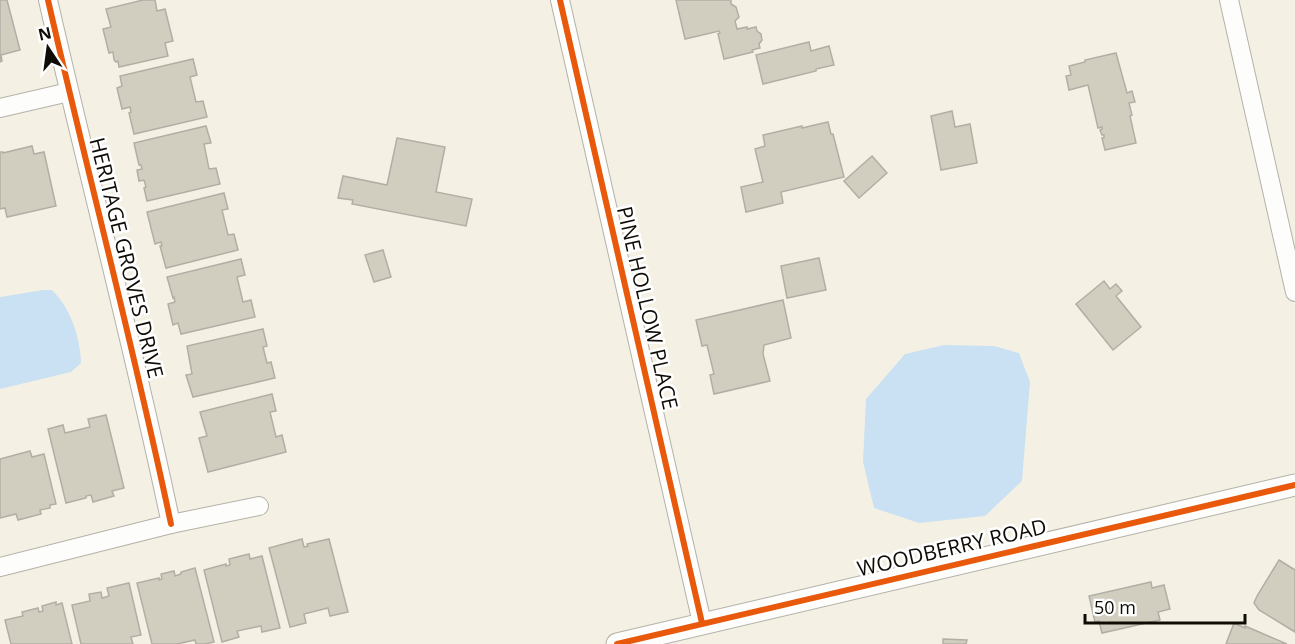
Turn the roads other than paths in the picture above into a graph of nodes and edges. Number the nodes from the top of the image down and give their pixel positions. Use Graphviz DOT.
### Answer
graph roads {
  1 [pos="48,0"];
  2 [pos="560,0"];
  3 [pos="1229,0"];
  4 [pos="69,92"];
  5 [pos="0,108"];
  6 [pos="1295,292"];
  7 [pos="1295,485"];
  8 [pos="258,506"];
  9 [pos="171,524"];
  10 [pos="0,567"];
  11 [pos="702,623"];
  12 [pos="617,644"];
  1 -- 4 [label="street, HERITAGE GROVES DRIVE"];
  2 -- 11 [label="street, PINE HOLLOW PLACE"];
  3 -- 6 [label="street"];
  4 -- 5 [label="street"];
  4 -- 9 [label="street, HERITAGE GROVES DRIVE"];
  7 -- 11 [label="street, WOODBERRY ROAD"];
  8 -- 9 [label="street"];
  9 -- 10 [label="street"];
  11 -- 12 [label="street, WOODBERRY ROAD"];
}
